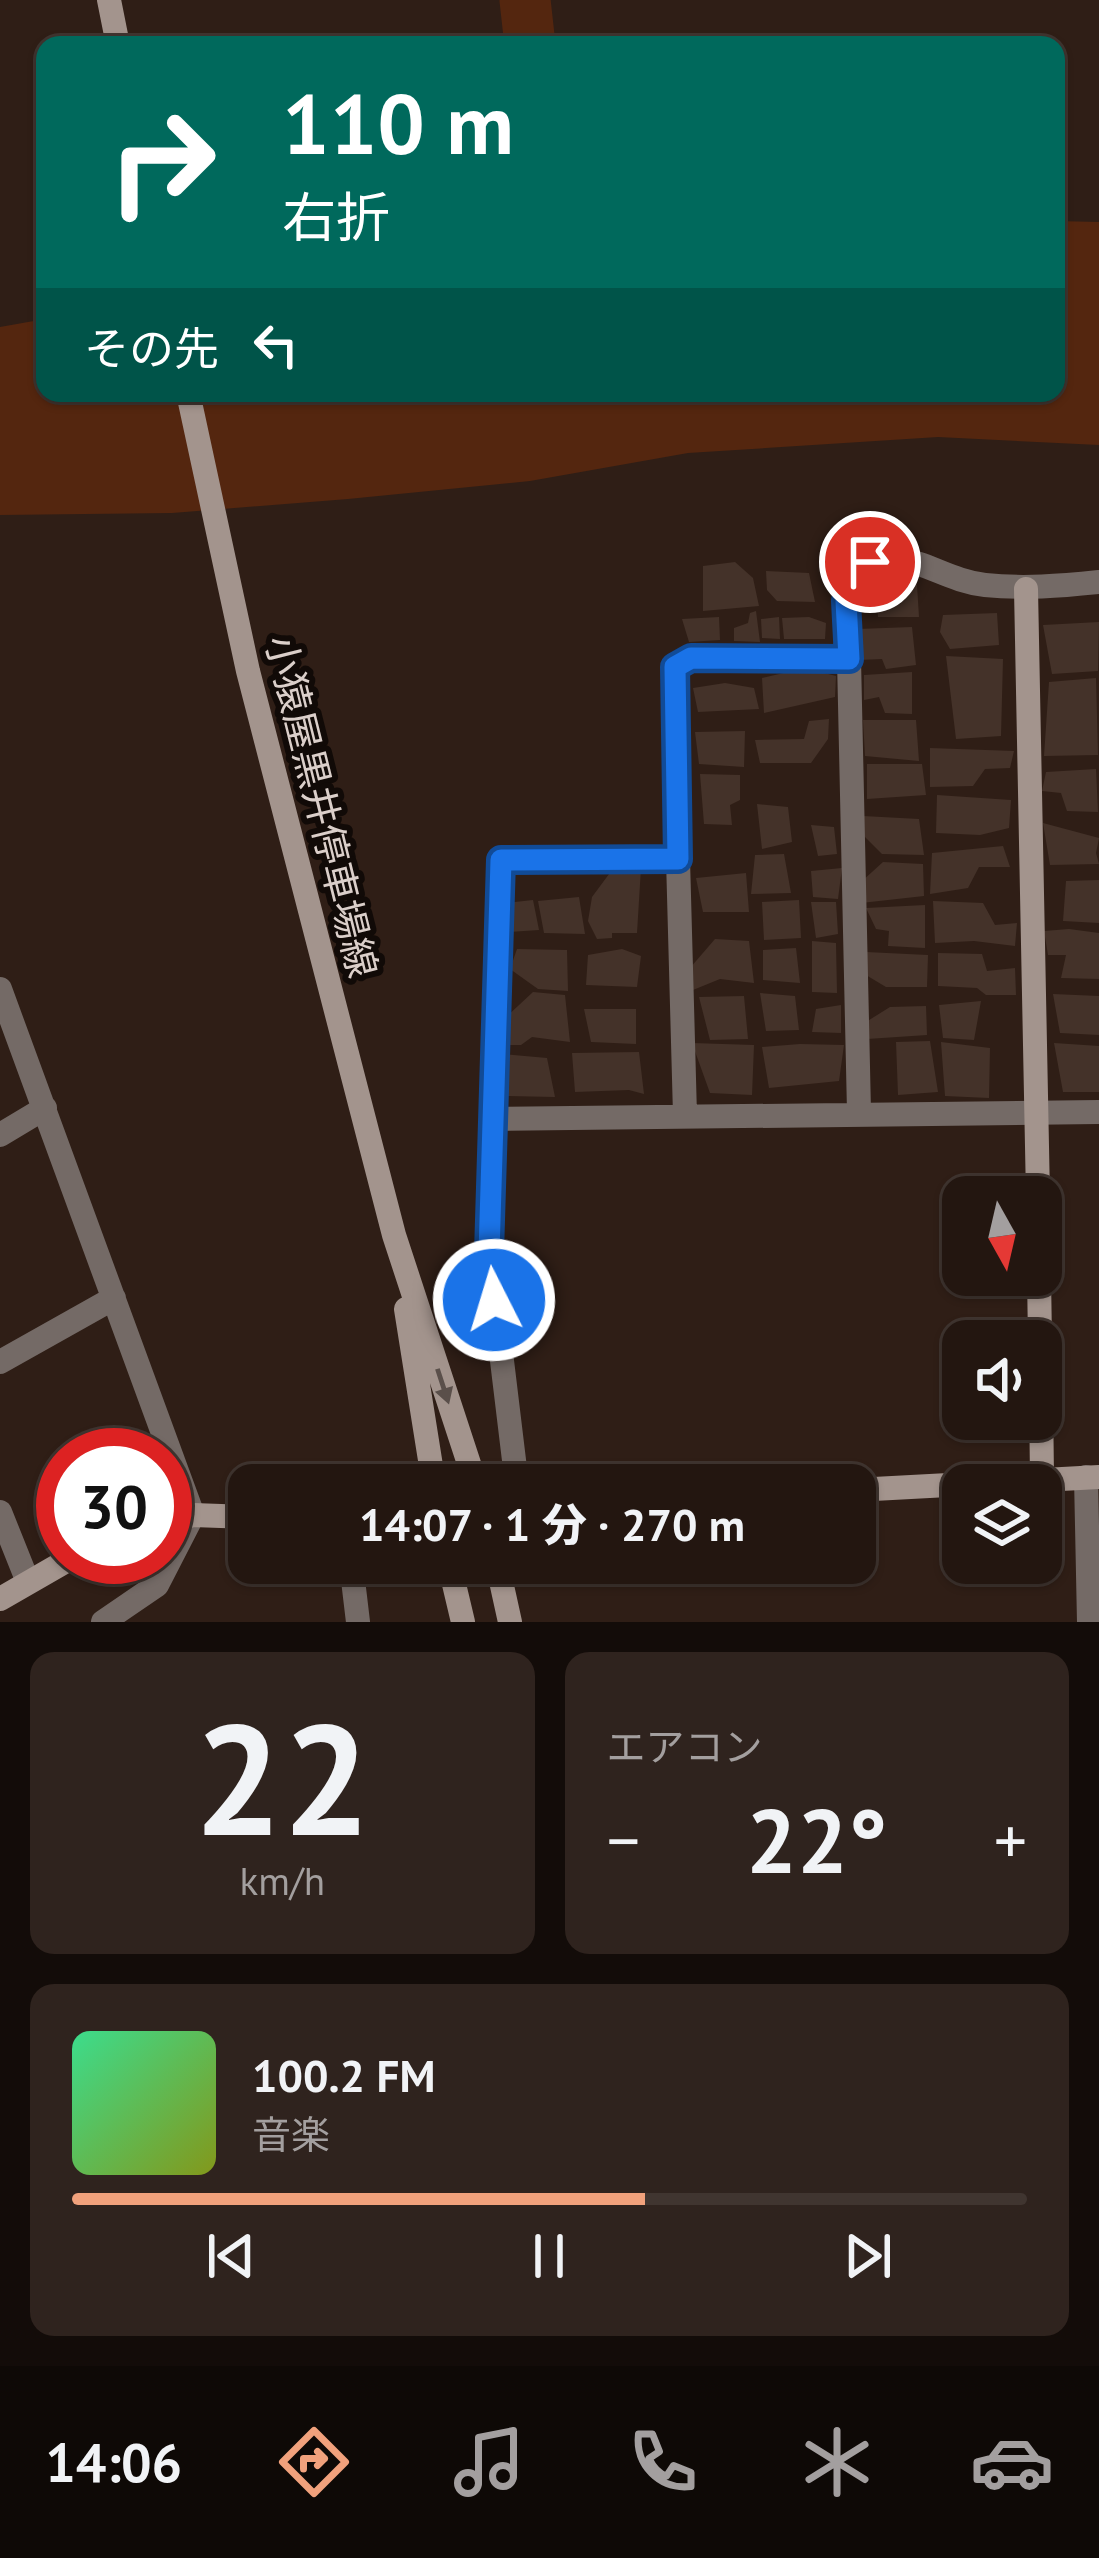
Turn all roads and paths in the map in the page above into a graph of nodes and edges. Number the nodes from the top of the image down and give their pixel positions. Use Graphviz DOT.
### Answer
graph roads {
  1 [pos="109,0"];
  2 [pos="116,36"];
  3 [pos="190,402"];
  4 [pos="1099,583"];
  5 [pos="1026,589"];
  6 [pos="849,659"];
  7 [pos="678,859"];
  8 [pos="0,989"];
  9 [pos="45,1108"];
  10 [pos="859,1112"];
  11 [pos="1036,1112"];
  12 [pos="1099,1112"];
  13 [pos="685,1115"];
  14 [pos="494,1119"];
  15 [pos="0,1136"];
  16 [pos="1038,1176"];
  17 [pos="394,1235"];
  18 [pos="114,1298"];
  19 [pos="0,1362"];
  20 [pos="431,1464"];
  21 [pos="469,1464"];
  22 [pos="514,1464"];
  23 [pos="1092,1477"];
  24 [pos="1062,1478"];
  25 [pos="942,1484"];
  26 [pos="876,1489"];
  27 [pos="0,1512"];
  28 [pos="193,1515"];
  29 [pos="228,1516"];
  30 [pos="36,1578"];
  31 [pos="28,1582"];
  32 [pos="353,1584"];
  33 [pos="454,1584"];
  34 [pos="501,1584"];
  35 [pos="0,1600"];
  36 [pos="103,1622"];
  37 [pos="358,1622"];
  38 [pos="463,1622"];
  39 [pos="510,1622"];
  40 [pos="1089,1622"];
  1 -- 2 [label="main road"];
  3 -- 17 [label="main road, 小猿屋黒井停車場線"];
  4 -- 5 [label="street"];
  5 -- 6 [label="street"];
  5 -- 11 [label="main road"];
  6 -- 7 [label="street"];
  6 -- 10 [label="street"];
  7 -- 13 [label="street"];
  7 -- 14 [label="street"];
  8 -- 9 [label="street"];
  9 -- 15 [label="street"];
  9 -- 18 [label="street"];
  10 -- 11 [label="street"];
  10 -- 13 [label="street"];
  11 -- 12 [label="street"];
  11 -- 16 [label="main road"];
  13 -- 14 [label="street"];
  14 -- 22 [label="street"];
  17 -- 20 [label="main road, 小猿屋黒井停車場線"];
  17 -- 21 [label="main road, 小猿屋黒井停車場線, one-way"];
  18 -- 19 [label="street"];
  18 -- 28 [label="street"];
  23 -- 24 [label="main road"];
  23 -- 40 [label="street"];
  25 -- 26 [label="main road"];
  27 -- 31 [label="street"];
  28 -- 29 [label="main road"];
  28 -- 36 [label="street"];
  30 -- 31 [label="main road"];
  31 -- 35 [label="main road"];
  32 -- 37 [label="street"];
  33 -- 38 [label="main road"];
  34 -- 39 [label="main road"];
}
